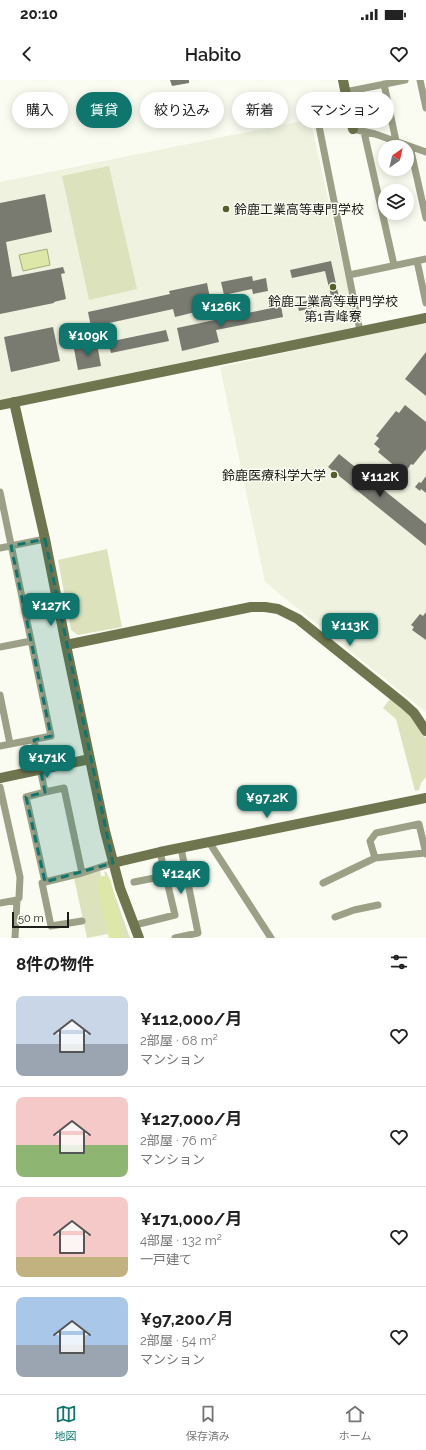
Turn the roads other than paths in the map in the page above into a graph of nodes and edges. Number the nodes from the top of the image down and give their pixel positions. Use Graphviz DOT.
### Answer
graph roads {
  1 [pos="343,80"];
  2 [pos="405,80"];
  3 [pos="420,80"];
  4 [pos="384,84"];
  5 [pos="345,92"];
  6 [pos="426,108"];
  7 [pos="319,128"];
  8 [pos="353,129"];
  9 [pos="364,132"];
  10 [pos="392,140"];
  11 [pos="396,140"];
  12 [pos="414,148"];
  13 [pos="426,152"];
  14 [pos="414,165"];
  15 [pos="426,218"];
  16 [pos="426,259"];
  17 [pos="417,261"];
  18 [pos="394,265"];
  19 [pos="349,274"];
  20 [pos="426,303"];
  21 [pos="426,318"];
  22 [pos="360,331"];
  23 [pos="14,402"];
  24 [pos="0,405"];
  25 [pos="0,492"];
  26 [pos="44,539"];
  27 [pos="11,546"];
  28 [pos="0,548"];
  29 [pos="31,641"];
  30 [pos="66,646"];
  31 [pos="0,647"];
  32 [pos="0,695"];
  33 [pos="426,731"];
  34 [pos="34,740"];
  35 [pos="10,744"];
  36 [pos="0,746"];
  37 [pos="90,759"];
  38 [pos="40,769"];
  39 [pos="0,778"];
  40 [pos="0,787"];
  41 [pos="45,792"];
  42 [pos="426,798"];
  43 [pos="209,842"];
  44 [pos="180,848"];
  45 [pos="160,852"];
  46 [pos="426,853"];
  47 [pos="375,858"];
  48 [pos="113,863"];
  49 [pos="82,873"];
  50 [pos="166,876"];
  51 [pos="134,882"];
  52 [pos="42,883"];
  53 [pos="323,883"];
  54 [pos="17,900"];
  55 [pos="0,903"];
  56 [pos="378,904"];
  57 [pos="335,917"];
  58 [pos="82,921"];
  59 [pos="135,925"];
  60 [pos="15,938"];
  61 [pos="139,938"];
  62 [pos="175,938"];
  63 [pos="271,938"];
  1 -- 5 [label="street"];
  2 -- 4 [label="street"];
  3 -- 6 [label="street"];
  4 -- 5 [label="street"];
  4 -- 11 [label="street"];
  7 -- 19 [label="street"];
  8 -- 9 [label="street"];
  9 -- 10 [label="street"];
  9 -- 18 [label="street"];
  12 -- 13 [label="street"];
  14 -- 15 [label="street"];
  16 -- 17 [label="street"];
  17 -- 18 [label="street"];
  17 -- 20 [label="street"];
  18 -- 19 [label="street"];
  19 -- 22 [label="street"];
  21 -- 22 [label="street"];
  22 -- 23 [label="street"];
  23 -- 24 [label="street"];
  23 -- 26 [label="street"];
  25 -- 27 [label="street"];
  26 -- 27 [label="street"];
  26 -- 30 [label="street"];
  27 -- 28 [label="street"];
  27 -- 29 [label="street"];
  29 -- 31 [label="street"];
  29 -- 34 [label="street"];
  30 -- 33 [label="street"];
  30 -- 37 [label="street"];
  32 -- 35 [label="street"];
  34 -- 35 [label="street"];
  34 -- 38 [label="street"];
  35 -- 36 [label="street"];
  37 -- 38 [label="street"];
  37 -- 48 [label="street"];
  38 -- 39 [label="street"];
  38 -- 41 [label="street"];
  40 -- 54 [label="street"];
  41 -- 49 [label="street"];
  41 -- 52 [label="street"];
  42 -- 43 [label="street"];
  43 -- 44 [label="street"];
  43 -- 63 [label="street"];
  44 -- 45 [label="street"];
  44 -- 62 [label="street"];
  45 -- 48 [label="street"];
  45 -- 50 [label="street"];
  46 -- 47 [label="street"];
  46 -- 47 [label="street"];
  47 -- 53 [label="street"];
  48 -- 49 [label="street"];
  48 -- 59 [label="street"];
  49 -- 52 [label="street"];
  50 -- 51 [label="street"];
  50 -- 59 [label="street"];
  52 -- 58 [label="street"];
  54 -- 55 [label="street"];
  54 -- 60 [label="street"];
  56 -- 57 [label="street"];
  59 -- 61 [label="street"];
}
